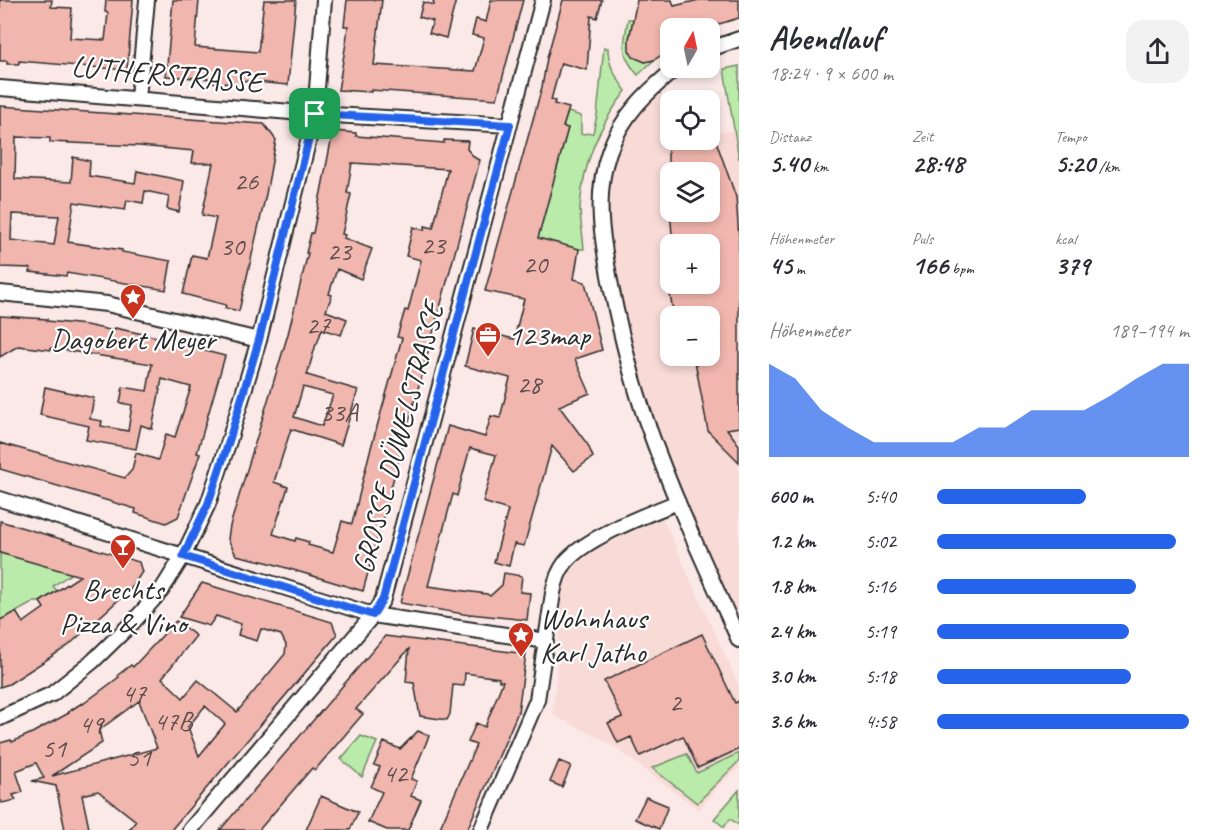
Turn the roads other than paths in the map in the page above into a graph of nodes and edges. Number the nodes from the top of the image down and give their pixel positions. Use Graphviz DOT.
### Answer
graph roads {
  1 [pos="147,0"];
  2 [pos="324,0"];
  3 [pos="543,0"];
  4 [pos="739,39"];
  5 [pos="720,46"];
  6 [pos="664,78"];
  7 [pos="0,88"];
  8 [pos="138,98"];
  9 [pos="315,114"];
  10 [pos="510,125"];
  11 [pos="0,293"];
  12 [pos="259,340"];
  13 [pos="0,499"];
  14 [pos="678,502"];
  15 [pos="183,556"];
  16 [pos="373,615"];
  17 [pos="739,640"];
  18 [pos="546,641"];
  19 [pos="0,718"];
  20 [pos="190,830"];
  21 [pos="481,830"];
  1 -- 8 [label="street"];
  2 -- 9 [label="street"];
  3 -- 10 [label="street, GROSSE DÜWELSTRASSE"];
  4 -- 5 [label="street"];
  6 -- 14 [label="street"];
  7 -- 8 [label="street, LUTHERSTRASSE"];
  8 -- 9 [label="street, LUTHERSTRASSE"];
  9 -- 10 [label="street, LUTHERSTRASSE"];
  9 -- 12 [label="street"];
  10 -- 16 [label="street, GROSSE DÜWELSTRASSE"];
  11 -- 12 [label="street"];
  12 -- 15 [label="street"];
  13 -- 15 [label="street"];
  14 -- 17 [label="street"];
  14 -- 18 [label="street"];
  15 -- 16 [label="street"];
  15 -- 19 [label="street"];
  16 -- 18 [label="street"];
  16 -- 20 [label="street, GROSSE DÜWELSTRASSE"];
  18 -- 21 [label="street"];
}
